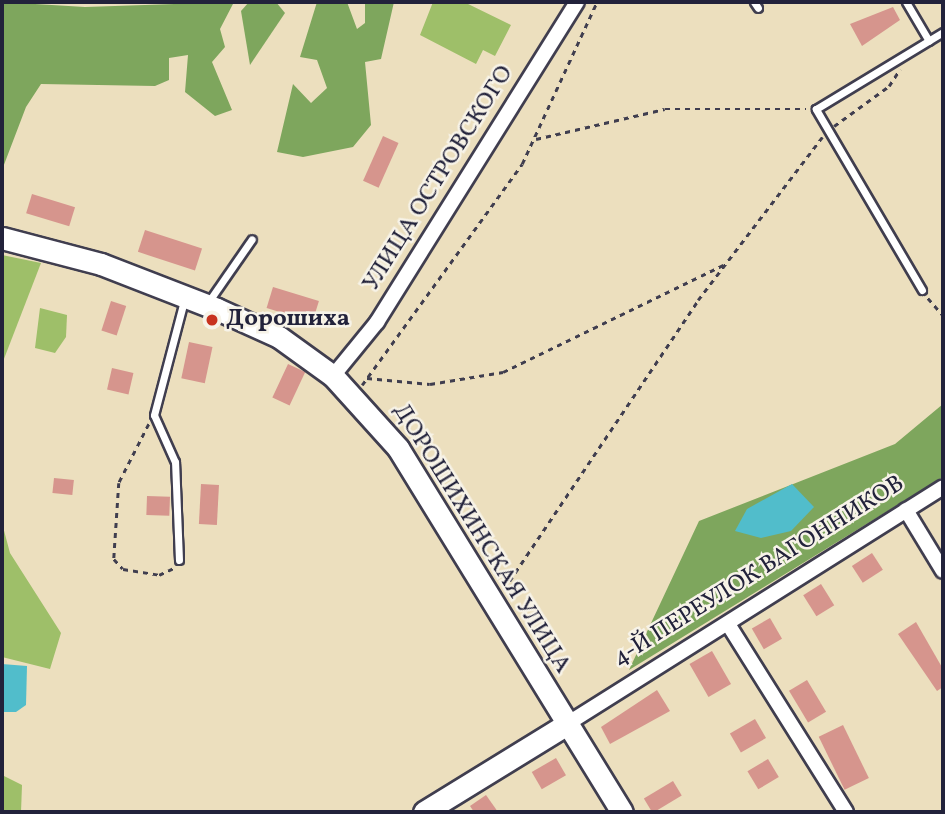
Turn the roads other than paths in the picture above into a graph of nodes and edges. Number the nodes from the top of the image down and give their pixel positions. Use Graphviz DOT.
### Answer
graph roads {
  1 [pos="577,2"];
  2 [pos="905,2"];
  3 [pos="943,32"];
  4 [pos="929,41"];
  5 [pos="2,238"];
  6 [pos="251,240"];
  7 [pos="922,290"];
  8 [pos="185,297"];
  9 [pos="206,304"];
  10 [pos="333,376"];
  11 [pos="943,487"];
  12 [pos="906,510"];
  13 [pos="179,560"];
  14 [pos="943,571"];
  15 [pos="727,624"];
  16 [pos="567,724"];
  17 [pos="424,812"];
  18 [pos="622,812"];
  19 [pos="846,812"];
  1 -- 10 [label="street, УЛИЦА ОСТРОВСКОГО"];
  2 -- 4 [label="lane"];
  3 -- 4 [label="lane"];
  4 -- 7 [label="lane"];
  5 -- 8 [label="street, ДОРОШИХИНСКАЯ УЛИЦА"];
  6 -- 9 [label="lane"];
  8 -- 9 [label="street, ДОРОШИХИНСКАЯ УЛИЦА"];
  8 -- 13 [label="lane"];
  9 -- 10 [label="street, ДОРОШИХИНСКАЯ УЛИЦА"];
  10 -- 16 [label="street, ДОРОШИХИНСКАЯ УЛИЦА"];
  11 -- 12 [label="street, 4-Й ПЕРЕУЛОК ВАГОННИКОВ"];
  12 -- 14 [label="street"];
  12 -- 15 [label="street, 4-Й ПЕРЕУЛОК ВАГОННИКОВ"];
  15 -- 16 [label="street, 4-Й ПЕРЕУЛОК ВАГОННИКОВ"];
  15 -- 19 [label="street"];
  16 -- 17 [label="street, 4-Й ПЕРЕУЛОК ВАГОННИКОВ"];
  16 -- 18 [label="street, ДОРОШИХИНСКАЯ УЛИЦА"];
}
